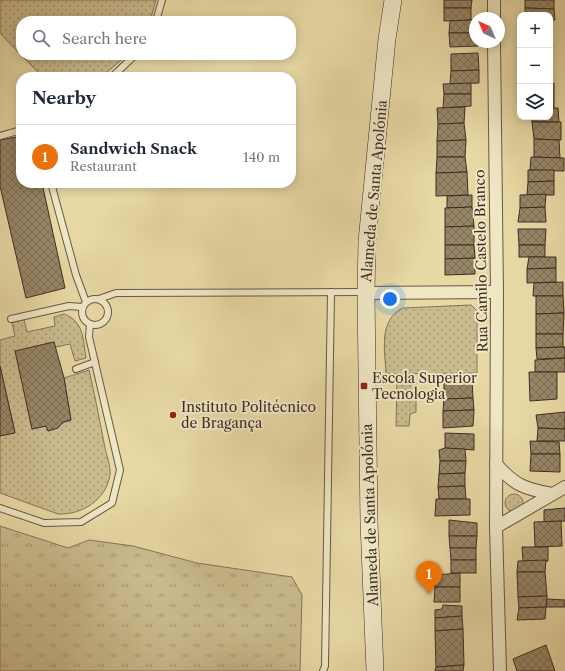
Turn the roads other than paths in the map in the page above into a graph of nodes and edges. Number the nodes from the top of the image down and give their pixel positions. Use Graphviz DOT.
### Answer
graph roads {
  1 [pos="162,0"];
  2 [pos="393,0"];
  3 [pos="494,0"];
  4 [pos="494,12"];
  5 [pos="157,16"];
  6 [pos="494,48"];
  7 [pos="130,60"];
  8 [pos="117,72"];
  9 [pos="16,131"];
  10 [pos="0,136"];
  11 [pos="52,188"];
  12 [pos="331,292"];
  13 [pos="366,292"];
  14 [pos="497,292"];
  15 [pos="100,299"];
  16 [pos="84,304"];
  17 [pos="10,319"];
  18 [pos="90,324"];
  19 [pos="95,362"];
  20 [pos="76,369"];
  21 [pos="496,464"];
  22 [pos="565,486"];
  23 [pos="552,494"];
  24 [pos="0,508"];
  25 [pos="496,527"];
  26 [pos="323,671"];
  27 [pos="375,671"];
  28 [pos="500,671"];
  1 -- 5 [label="lane"];
  2 -- 13 [label="street, Alameda de Santa Apolónia"];
  3 -- 4 [label="street"];
  6 -- 14 [label="street, Rua Camilo Castelo Branco"];
  7 -- 8 [label="lane"];
  9 -- 10 [label="lane"];
  11 -- 16 [label="lane"];
  12 -- 13 [label="lane"];
  12 -- 15 [label="lane"];
  12 -- 26 [label="lane"];
  13 -- 14 [label="street"];
  13 -- 27 [label="street, Alameda de Santa Apolónia"];
  14 -- 21 [label="street, Rua Camilo Castelo Branco"];
  15 -- 16 [label="lane"];
  15 -- 18 [label="lane"];
  16 -- 17 [label="lane"];
  16 -- 18 [label="lane"];
  18 -- 19 [label="lane"];
  19 -- 20 [label="lane"];
  19 -- 24 [label="lane"];
  21 -- 23 [label="street"];
  21 -- 25 [label="street, Rua Camilo Castelo Branco"];
  22 -- 23 [label="street"];
  23 -- 25 [label="street"];
  25 -- 28 [label="street, Rua Camilo Castelo Branco"];
}
